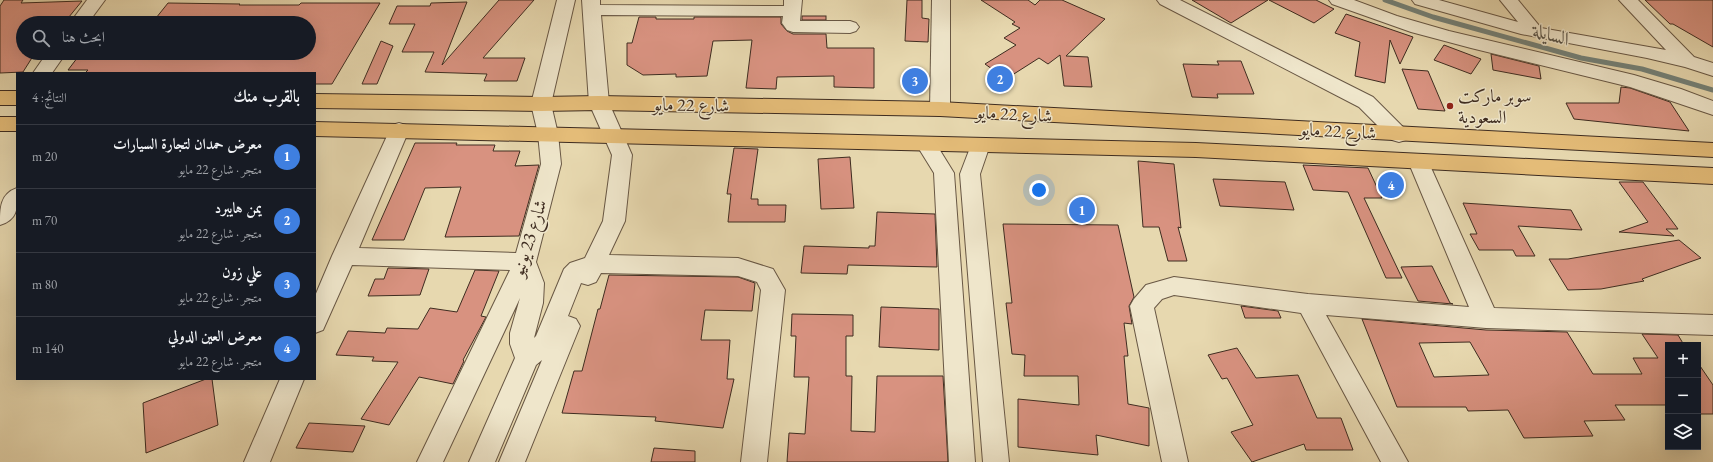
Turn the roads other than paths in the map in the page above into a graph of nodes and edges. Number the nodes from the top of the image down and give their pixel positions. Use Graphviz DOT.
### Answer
graph roads {
  1 [pos="96,0"];
  2 [pos="566,0"];
  3 [pos="941,0"];
  4 [pos="1166,0"];
  5 [pos="1338,0"];
  6 [pos="1422,0"];
  7 [pos="1510,0"];
  8 [pos="1628,0"];
  9 [pos="591,5"];
  10 [pos="792,6"];
  11 [pos="84,16"];
  12 [pos="850,27"];
  13 [pos="1534,32"];
  14 [pos="52,60"];
  15 [pos="1686,60"];
  16 [pos="1713,70"];
  17 [pos="43,72"];
  18 [pos="0,98"];
  19 [pos="16,98"];
  20 [pos="316,101"];
  21 [pos="599,103"];
  22 [pos="541,104"];
  23 [pos="1713,108"];
  24 [pos="940,109"];
  25 [pos="0,124"];
  26 [pos="16,124"];
  27 [pos="316,129"];
  28 [pos="399,130"];
  29 [pos="548,134"];
  30 [pos="1399,134"];
  31 [pos="614,135"];
  32 [pos="926,144"];
  33 [pos="980,145"];
  34 [pos="1713,150"];
  35 [pos="1418,161"];
  36 [pos="944,174"];
  37 [pos="970,174"];
  38 [pos="1713,176"];
  39 [pos="16,197"];
  40 [pos="0,217"];
  41 [pos="343,256"];
  42 [pos="525,262"];
  43 [pos="593,264"];
  44 [pos="1308,304"];
  45 [pos="1486,318"];
  46 [pos="316,321"];
  47 [pos="1709,330"];
  48 [pos="527,358"];
  49 [pos="292,380"];
  50 [pos="257,462"];
  51 [pos="430,462"];
  52 [pos="482,462"];
  53 [pos="512,462"];
  54 [pos="754,462"];
  55 [pos="962,462"];
  56 [pos="996,462"];
  57 [pos="1174,462"];
  58 [pos="1395,462"];
  1 -- 11 [label="street"];
  2 -- 22 [label="street, شارع 23 يونيو"];
  3 -- 24 [label="street"];
  4 -- 30 [label="street"];
  5 -- 23 [label="street"];
  6 -- 13 [label="street"];
  7 -- 13 [label="street"];
  8 -- 15 [label="street"];
  9 -- 10 [label="street"];
  9 -- 21 [label="street"];
  10 -- 12 [label="street"];
  13 -- 15 [label="street"];
  14 -- 17 [label="street"];
  15 -- 16 [label="street"];
  18 -- 19 [label="main road"];
  20 -- 22 [label="main road, شارع 22 مايو"];
  21 -- 22 [label="main road, شارع 22 مايو"];
  21 -- 24 [label="main road, شارع 22 مايو"];
  21 -- 31 [label="street"];
  22 -- 29 [label="street, شارع 23 يونيو"];
  24 -- 30 [label="main road, شارع 22 مايو"];
  25 -- 26 [label="main road"];
  27 -- 28 [label="main road, شارع 22 مايو"];
  28 -- 29 [label="main road, شارع 22 مايو"];
  28 -- 41 [label="street"];
  29 -- 31 [label="main road, شارع 22 مايو"];
  29 -- 42 [label="street, شارع 23 يونيو"];
  30 -- 34 [label="main road, شارع 22 مايو"];
  31 -- 32 [label="main road, شارع 22 مايو"];
  31 -- 43 [label="street"];
  32 -- 33 [label="main road, شارع 22 مايو"];
  32 -- 36 [label="street"];
  33 -- 35 [label="main road, شارع 22 مايو"];
  33 -- 37 [label="street"];
  35 -- 38 [label="main road, شارع 22 مايو"];
  35 -- 45 [label="street"];
  36 -- 37 [label="street"];
  36 -- 55 [label="street"];
  37 -- 56 [label="street"];
  39 -- 40 [label="street"];
  41 -- 42 [label="street"];
  41 -- 46 [label="street"];
  42 -- 48 [label="street"];
  42 -- 51 [label="street, شارع 23 يونيو"];
  43 -- 48 [label="street"];
  43 -- 53 [label="street"];
  43 -- 54 [label="street"];
  44 -- 45 [label="street"];
  44 -- 57 [label="street"];
  44 -- 58 [label="street"];
  45 -- 47 [label="street"];
  48 -- 52 [label="street"];
  49 -- 50 [label="street"];
}
